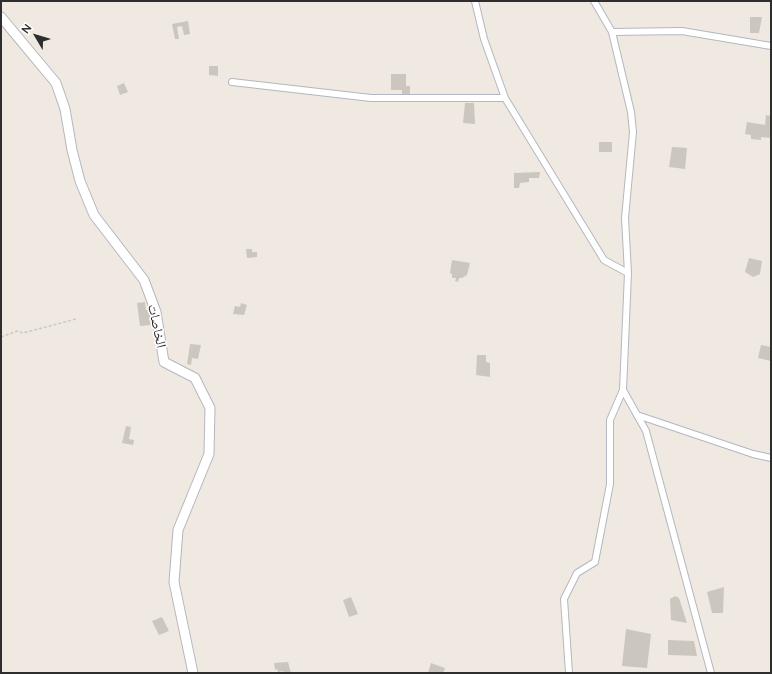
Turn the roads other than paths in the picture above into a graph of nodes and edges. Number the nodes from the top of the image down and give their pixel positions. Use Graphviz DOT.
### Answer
graph roads {
  1 [pos="475,1"];
  2 [pos="594,1"];
  3 [pos="1,17"];
  4 [pos="612,32"];
  5 [pos="771,46"];
  6 [pos="232,82"];
  7 [pos="505,98"];
  8 [pos="628,273"];
  9 [pos="623,390"];
  10 [pos="637,415"];
  11 [pos="771,458"];
  12 [pos="193,673"];
  13 [pos="569,673"];
  14 [pos="711,673"];
  1 -- 7 [label="street"];
  2 -- 4 [label="street"];
  3 -- 12 [label="street, الخاصات"];
  4 -- 5 [label="street"];
  4 -- 8 [label="street"];
  6 -- 7 [label="street"];
  7 -- 8 [label="street"];
  8 -- 9 [label="street"];
  9 -- 10 [label="street"];
  9 -- 13 [label="street"];
  10 -- 11 [label="street"];
  10 -- 14 [label="street"];
}
